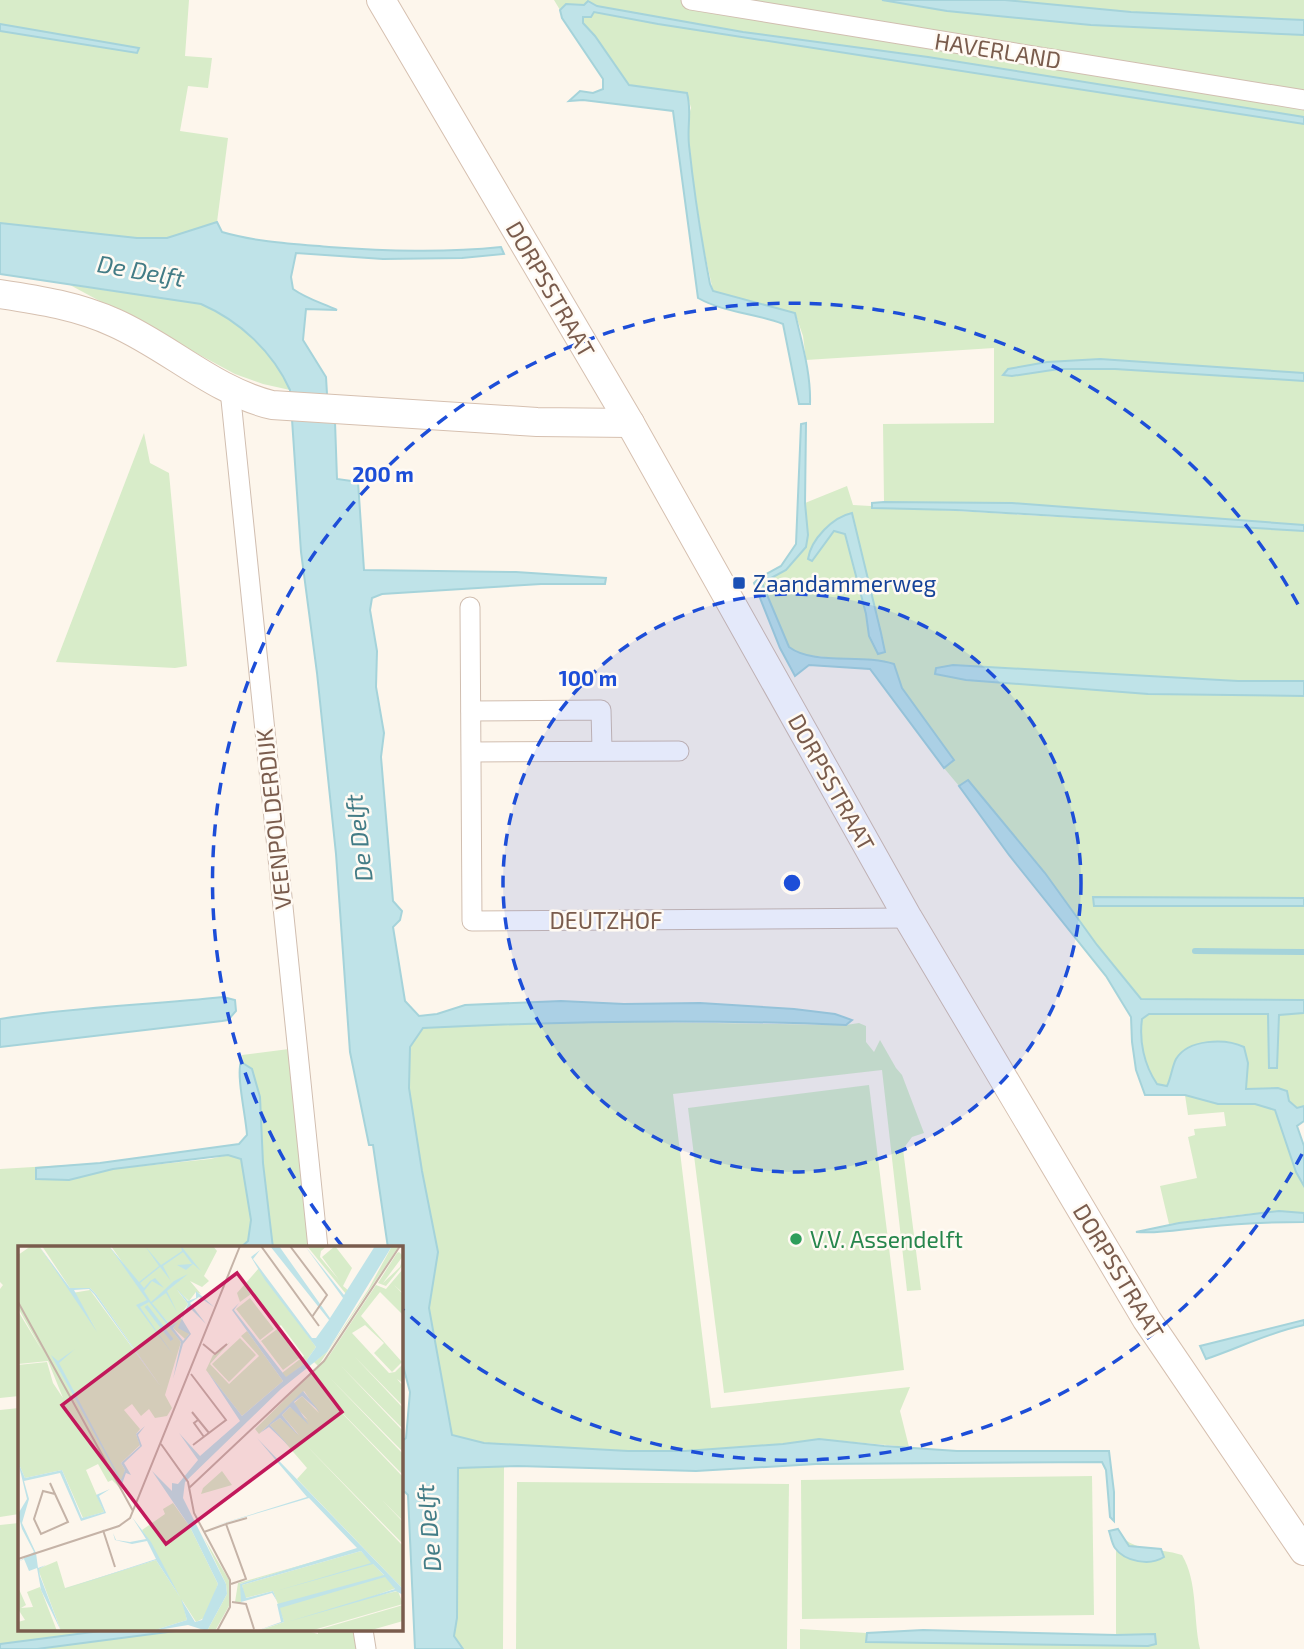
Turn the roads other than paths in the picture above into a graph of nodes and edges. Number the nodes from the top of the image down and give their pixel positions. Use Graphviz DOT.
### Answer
graph roads {
  1 [pos="381,0"];
  2 [pos="691,0"];
  3 [pos="1304,100"];
  4 [pos="0,294"];
  5 [pos="230,390"];
  6 [pos="629,423"];
  7 [pos="470,607"];
  8 [pos="471,711"];
  9 [pos="601,750"];
  10 [pos="679,751"];
  11 [pos="471,752"];
  12 [pos="908,918"];
  13 [pos="318,1246"];
  14 [pos="1304,1550"];
  1 -- 6 [label="street, DORPSSTRAAT"];
  2 -- 3 [label="street, HAVERLAND"];
  4 -- 5 [label="street"];
  5 -- 6 [label="street"];
  5 -- 13 [label="street, VEENPOLDERDIJK"];
  6 -- 12 [label="street, DORPSSTRAAT"];
  7 -- 8 [label="street, DEUTZHOF"];
  8 -- 9 [label="street"];
  8 -- 11 [label="street, DEUTZHOF"];
  9 -- 10 [label="street"];
  9 -- 11 [label="street"];
  11 -- 12 [label="street, DEUTZHOF"];
  12 -- 14 [label="street, DORPSSTRAAT"];
}
